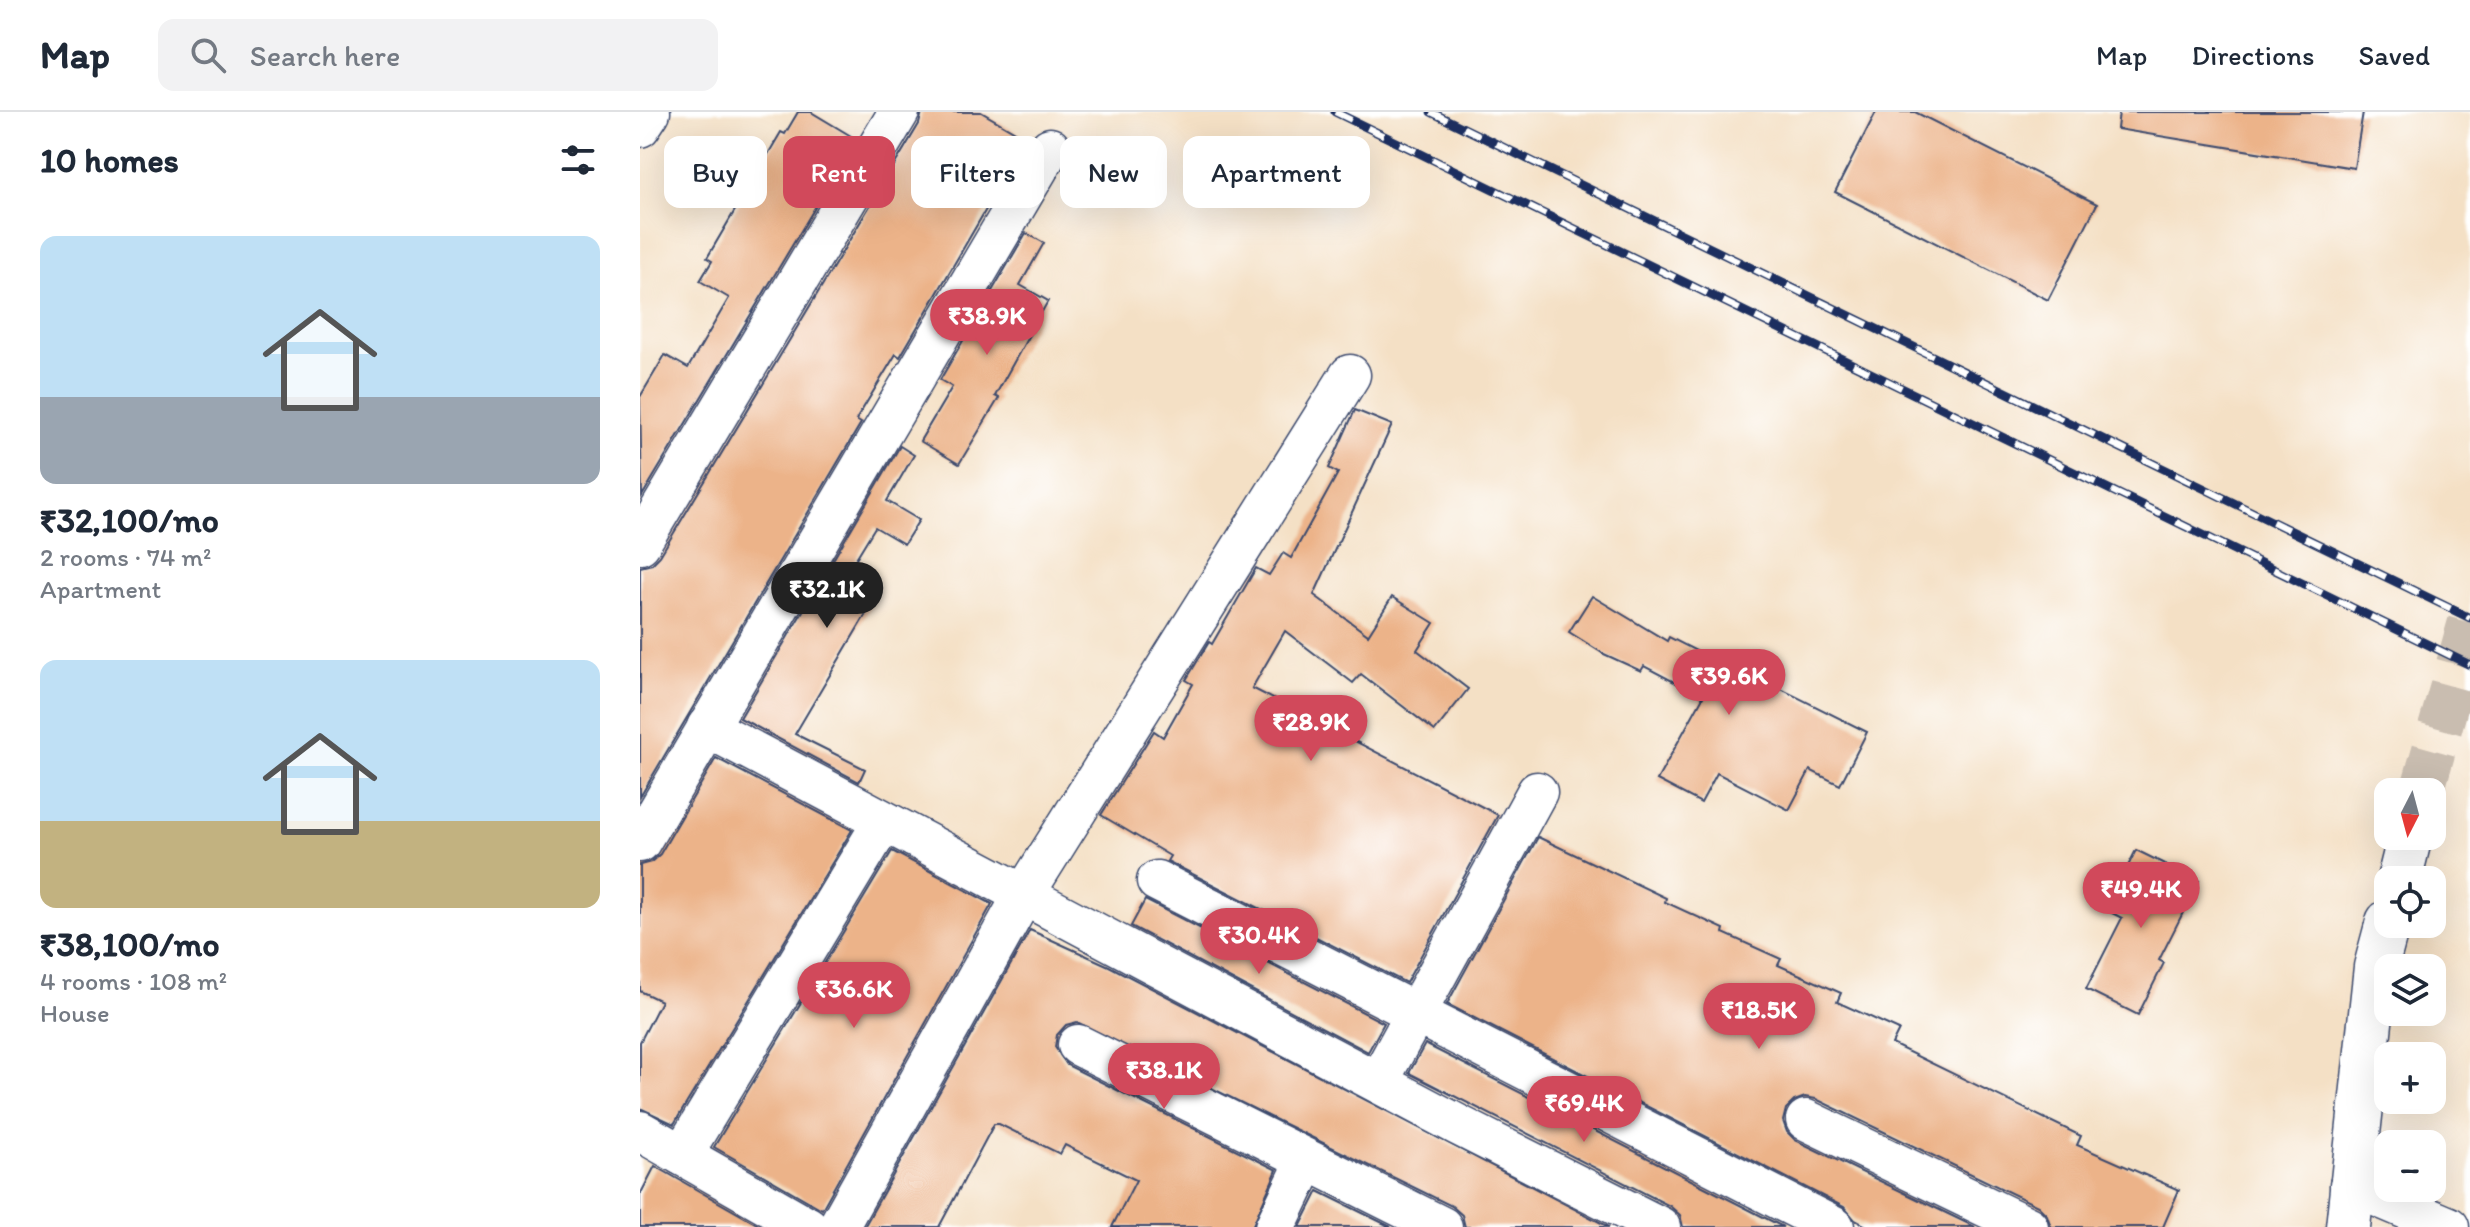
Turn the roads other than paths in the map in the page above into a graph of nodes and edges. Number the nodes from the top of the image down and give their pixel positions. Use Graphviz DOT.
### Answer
graph roads {
  1 [pos="650,112"];
  2 [pos="899,112"];
  3 [pos="640,127"];
  4 [pos="1050,148"];
  5 [pos="1350,375"];
  6 [pos="640,544"];
  7 [pos="707,727"];
  8 [pos="1537,792"];
  9 [pos="883,822"];
  10 [pos="640,842"];
  11 [pos="1157,881"];
  12 [pos="1023,896"];
  13 [pos="2384,938"];
  14 [pos="1414,1013"];
  15 [pos="1078,1045"];
  16 [pos="1378,1082"];
  17 [pos="1806,1120"];
  18 [pos="653,1145"];
  19 [pos="1306,1162"];
  20 [pos="2349,1206"];
  21 [pos="808,1227"];
  22 [pos="838,1227"];
  23 [pos="1275,1227"];
  24 [pos="1442,1227"];
  25 [pos="1660,1227"];
  26 [pos="1834,1227"];
  27 [pos="2028,1227"];
  28 [pos="2449,1227"];
  1 -- 3 [label="street"];
  2 -- 6 [label="street"];
  4 -- 7 [label="street"];
  5 -- 12 [label="street"];
  7 -- 9 [label="street"];
  7 -- 10 [label="street"];
  8 -- 14 [label="street"];
  9 -- 12 [label="street"];
  9 -- 18 [label="street"];
  11 -- 14 [label="street"];
  12 -- 16 [label="street"];
  12 -- 22 [label="street"];
  13 -- 20 [label="highway"];
  14 -- 16 [label="street"];
  14 -- 26 [label="street"];
  15 -- 19 [label="street"];
  16 -- 25 [label="street"];
  17 -- 27 [label="street"];
  18 -- 21 [label="street"];
  19 -- 23 [label="street"];
  19 -- 24 [label="street"];
  20 -- 28 [label="street"];
}
